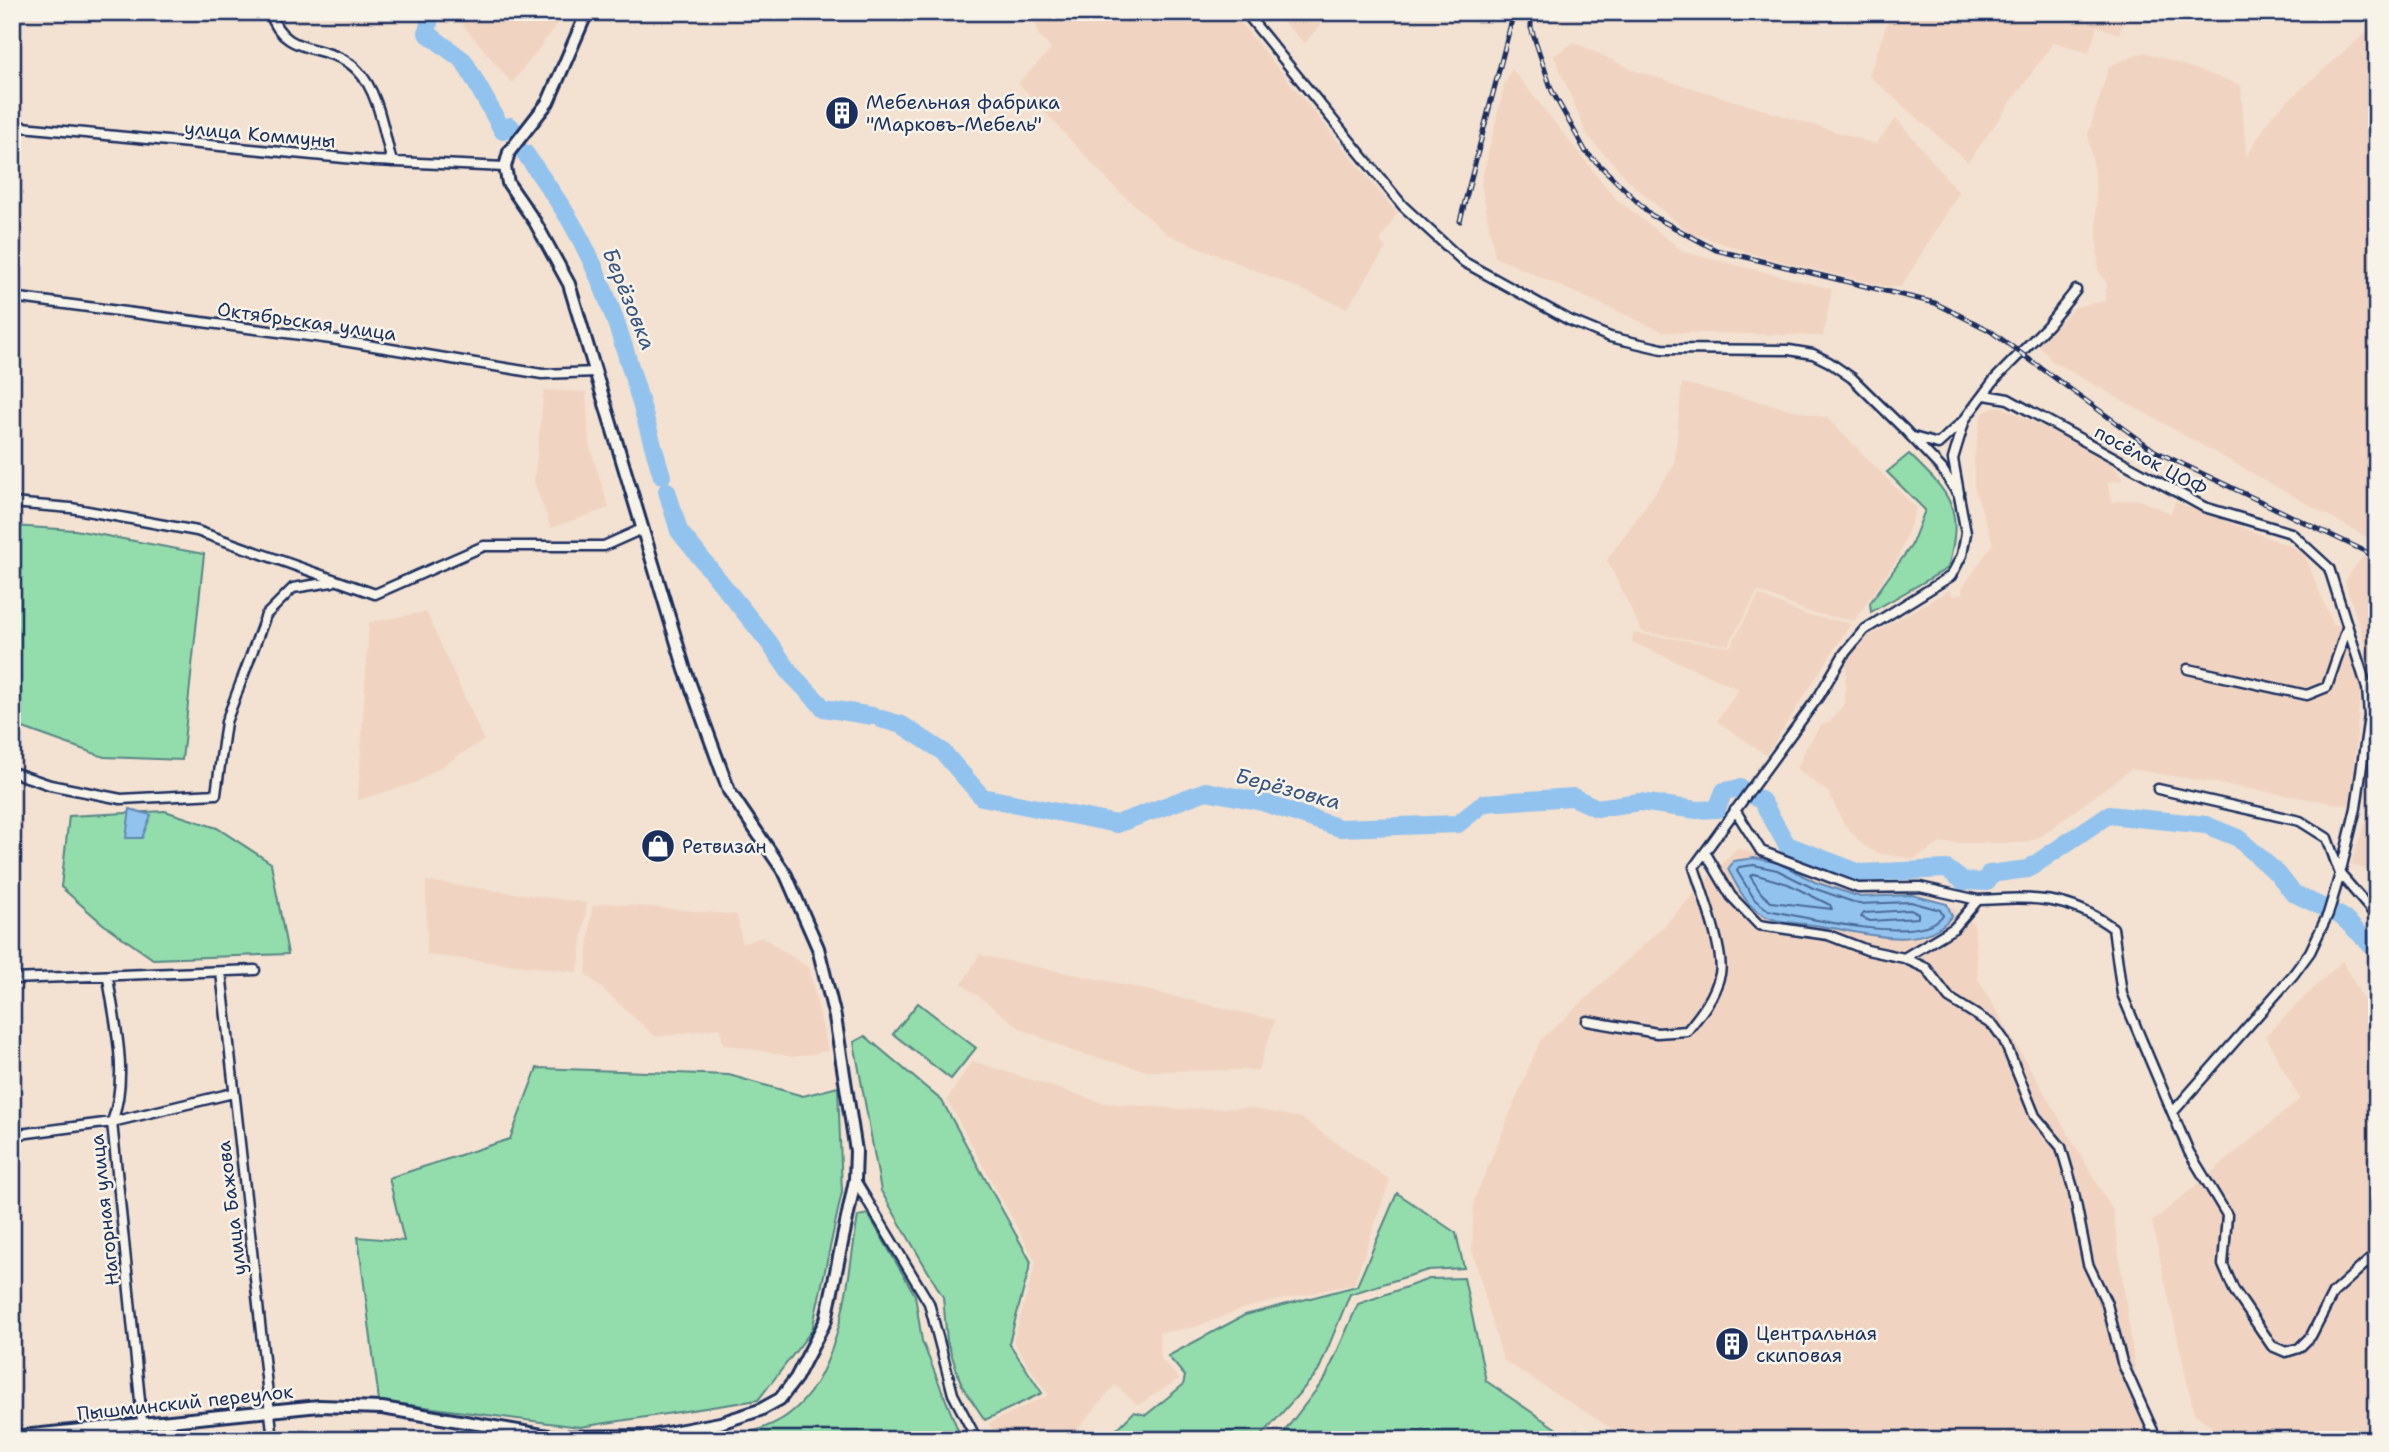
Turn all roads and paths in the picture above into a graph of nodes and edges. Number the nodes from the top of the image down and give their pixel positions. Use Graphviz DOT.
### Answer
graph roads {
  1 [pos="270,12"];
  2 [pos="587,12"];
  3 [pos="1245,12"];
  4 [pos="12,126"];
  5 [pos="392,162"];
  6 [pos="505,167"];
  7 [pos="2076,290"];
  8 [pos="12,297"];
  9 [pos="596,372"];
  10 [pos="1985,395"];
  11 [pos="1965,419"];
  12 [pos="1910,436"];
  13 [pos="1959,496"];
  14 [pos="12,503"];
  15 [pos="642,529"];
  16 [pos="335,582"];
  17 [pos="2347,628"];
  18 [pos="2188,669"];
  19 [pos="12,772"];
  20 [pos="2158,789"];
  21 [pos="1735,810"];
  22 [pos="1704,852"];
  23 [pos="2340,874"];
  24 [pos="1978,901"];
  25 [pos="2377,917"];
  26 [pos="1904,958"];
  27 [pos="255,970"];
  28 [pos="221,972"];
  29 [pos="108,978"];
  30 [pos="12,979"];
  31 [pos="1587,1021"];
  32 [pos="233,1093"];
  33 [pos="2173,1112"];
  34 [pos="111,1122"];
  35 [pos="12,1135"];
  36 [pos="855,1180"];
  37 [pos="2377,1254"];
  38 [pos="271,1410"];
  39 [pos="141,1424"];
  40 [pos="12,1437"];
  41 [pos="144,1440"];
  42 [pos="273,1440"];
  43 [pos="977,1440"];
  44 [pos="2157,1440"];
  1 -- 5 [label="street"];
  2 -- 6 [label="street"];
  3 -- 12 [label="street"];
  4 -- 5 [label="street, улица Коммуны"];
  5 -- 6 [label="street, улица Коммуны"];
  6 -- 9 [label="street, Пышминский переулок"];
  7 -- 10 [label="street"];
  8 -- 9 [label="street, Октябрьская улица"];
  9 -- 15 [label="street, Пышминский переулок"];
  10 -- 11 [label="street"];
  10 -- 17 [label="street, посёлок ЦОФ"];
  11 -- 12 [label="street"];
  11 -- 13 [label="street"];
  12 -- 13 [label="street"];
  13 -- 21 [label="street"];
  14 -- 16 [label="street"];
  15 -- 16 [label="street"];
  15 -- 36 [label="street, Пышминский переулок"];
  16 -- 19 [label="street"];
  17 -- 18 [label="street"];
  17 -- 23 [label="street, посёлок ЦОФ"];
  20 -- 23 [label="street"];
  21 -- 22 [label="street"];
  21 -- 24 [label="street"];
  22 -- 26 [label="street"];
  22 -- 31 [label="street"];
  23 -- 25 [label="street"];
  23 -- 33 [label="street, посёлок ЦОФ"];
  24 -- 26 [label="street"];
  24 -- 33 [label="street"];
  26 -- 44 [label="street"];
  27 -- 28 [label="street"];
  28 -- 29 [label="street"];
  28 -- 32 [label="street, улица Бажова"];
  29 -- 30 [label="street"];
  29 -- 34 [label="street, Нагорная улица"];
  32 -- 34 [label="street"];
  32 -- 38 [label="street, улица Бажова"];
  33 -- 37 [label="street"];
  34 -- 35 [label="street"];
  34 -- 39 [label="street, Нагорная улица"];
  36 -- 38 [label="street, Пышминский переулок"];
  36 -- 43 [label="street"];
  38 -- 39 [label="street, Пышминский переулок"];
  38 -- 42 [label="street, улица Бажова"];
  39 -- 40 [label="street, Пышминский переулок"];
  39 -- 41 [label="street, Нагорная улица"];
}
